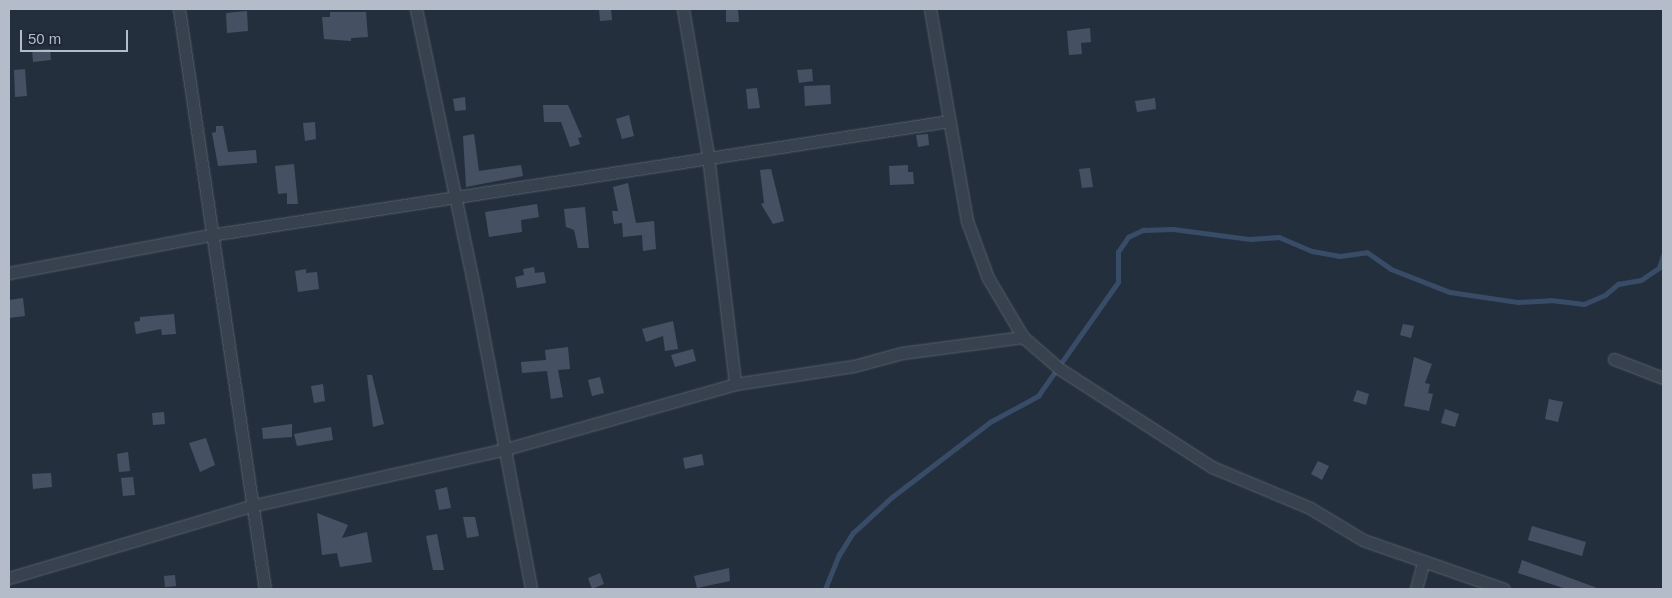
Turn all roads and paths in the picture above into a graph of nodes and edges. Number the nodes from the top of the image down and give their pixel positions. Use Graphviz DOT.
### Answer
graph roads {
  1 [pos="179,9"];
  2 [pos="416,9"];
  3 [pos="683,9"];
  4 [pos="930,9"];
  5 [pos="949,121"];
  6 [pos="708,156"];
  7 [pos="454,197"];
  8 [pos="210,235"];
  9 [pos="9,273"];
  10 [pos="1023,337"];
  11 [pos="1614,359"];
  12 [pos="1663,378"];
  13 [pos="735,384"];
  14 [pos="506,450"];
  15 [pos="251,506"];
  16 [pos="1423,562"];
  17 [pos="12,577"];
  18 [pos="17,589"];
  19 [pos="265,589"];
  20 [pos="531,589"];
  21 [pos="1416,589"];
  22 [pos="1504,589"];
  1 -- 8 [label="street"];
  2 -- 7 [label="street"];
  3 -- 6 [label="street"];
  4 -- 5 [label="street"];
  5 -- 6 [label="street"];
  5 -- 10 [label="street"];
  6 -- 7 [label="street"];
  6 -- 13 [label="street"];
  7 -- 8 [label="street"];
  7 -- 14 [label="street"];
  8 -- 9 [label="street"];
  8 -- 15 [label="street"];
  10 -- 13 [label="street"];
  10 -- 16 [label="street"];
  11 -- 12 [label="street"];
  13 -- 14 [label="street"];
  14 -- 15 [label="street"];
  14 -- 20 [label="street"];
  15 -- 17 [label="street"];
  15 -- 19 [label="street"];
  16 -- 21 [label="street"];
  16 -- 22 [label="street"];
  17 -- 18 [label="street"];
}
